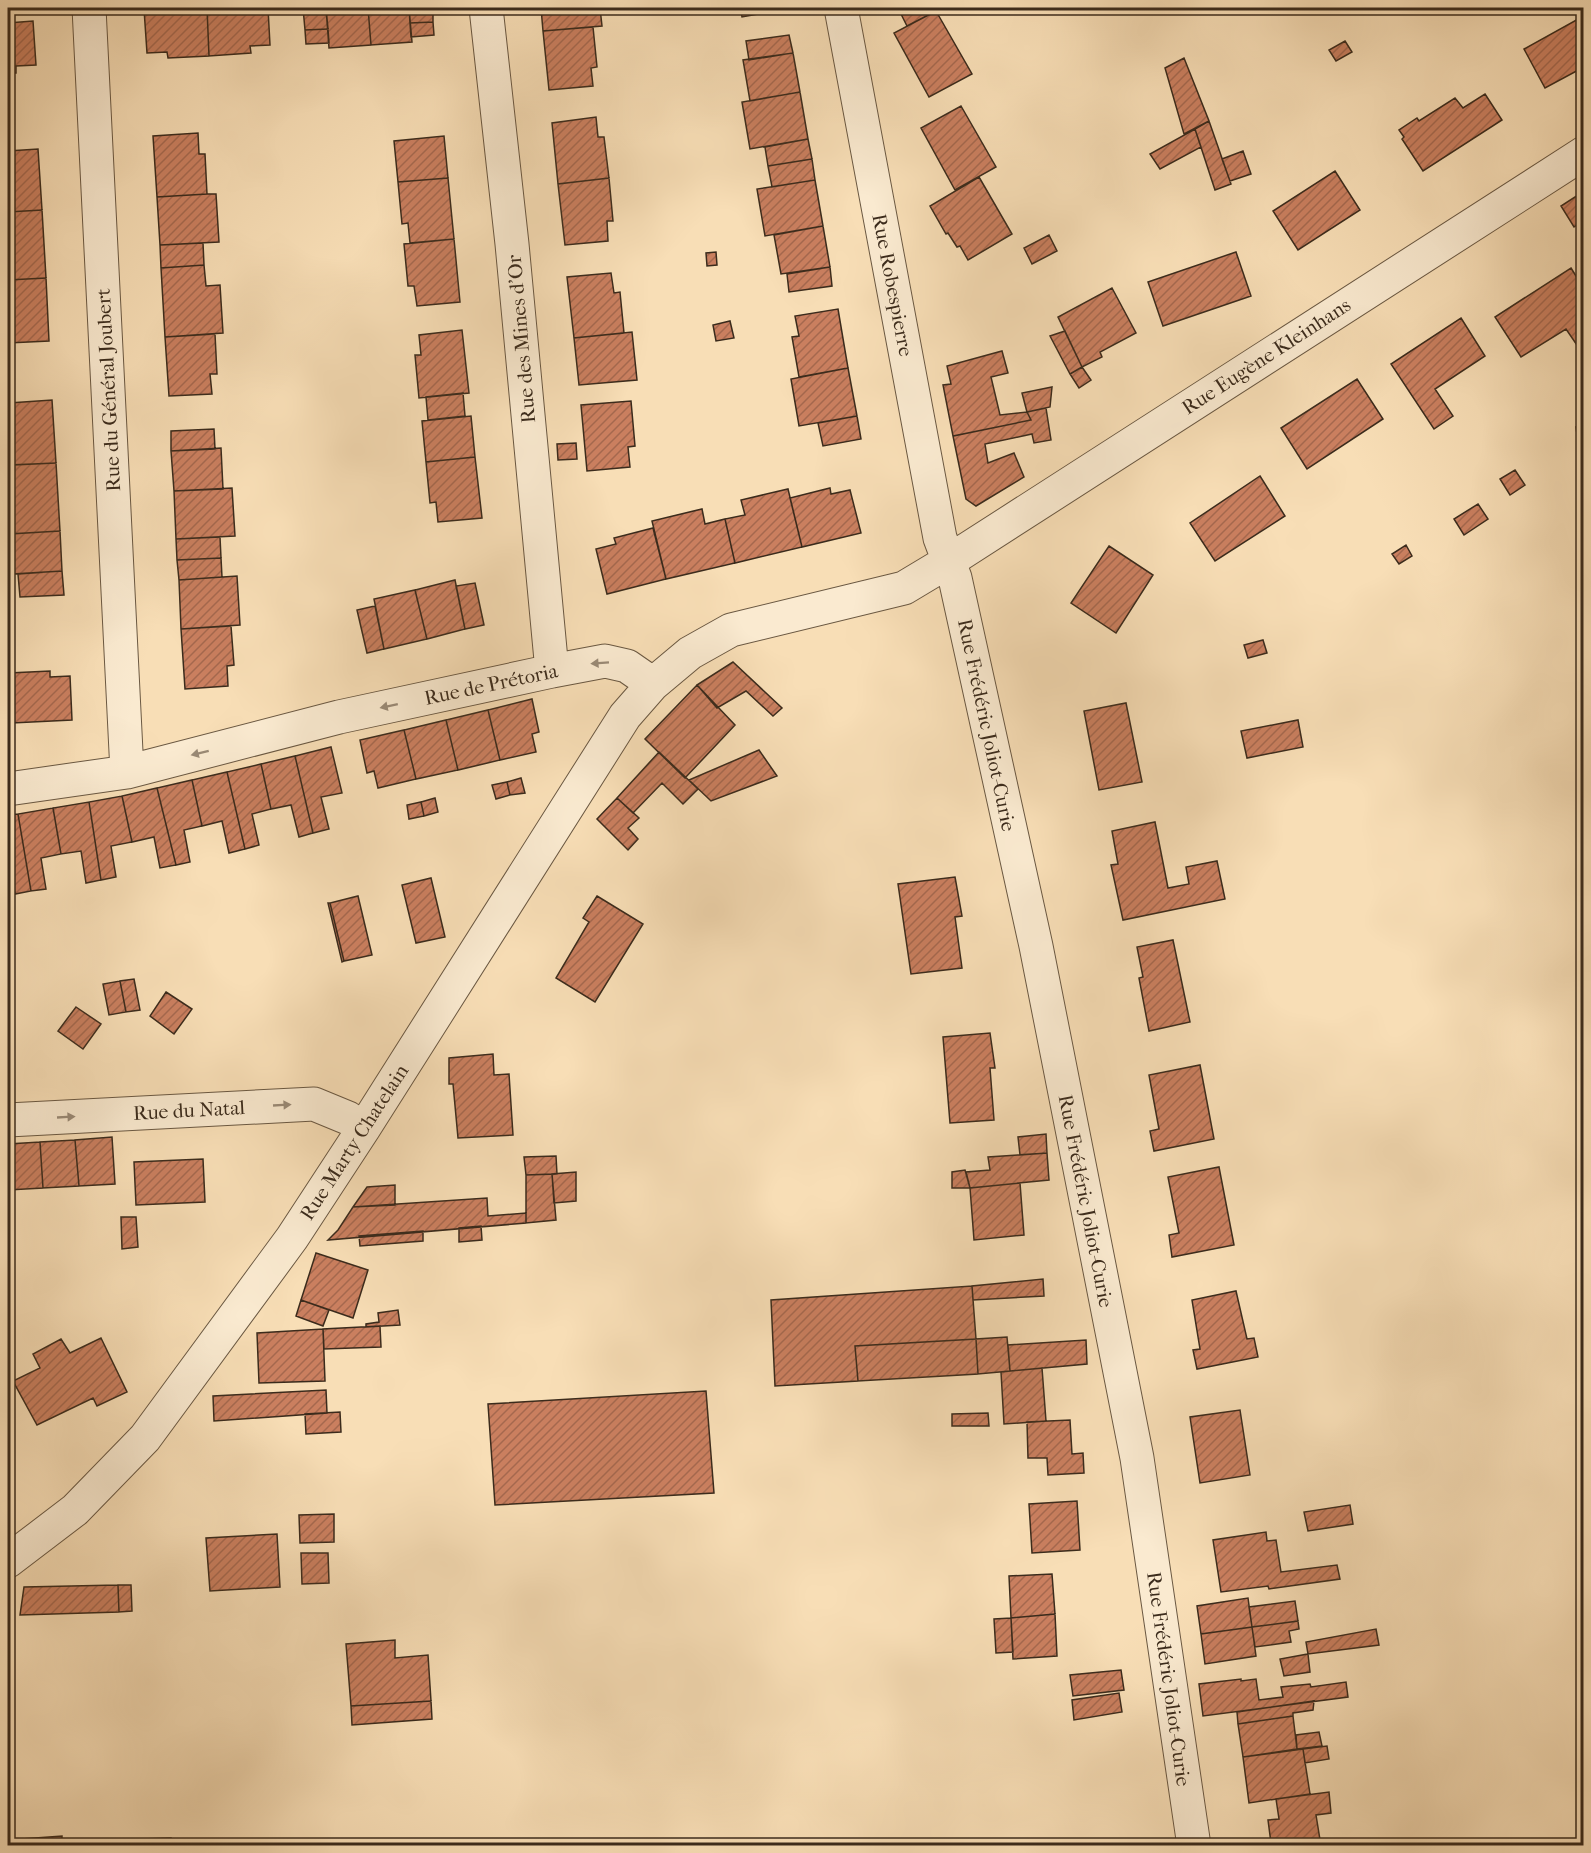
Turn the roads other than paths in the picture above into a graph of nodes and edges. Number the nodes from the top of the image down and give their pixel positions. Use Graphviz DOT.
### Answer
graph roads {
  1 [pos="89,8"];
  2 [pos="486,8"];
  3 [pos="841,8"];
  4 [pos="1584,153"];
  5 [pos="949,561"];
  6 [pos="552,671"];
  7 [pos="653,684"];
  8 [pos="127,772"];
  9 [pos="8,789"];
  10 [pos="8,1120"];
  11 [pos="364,1128"];
  12 [pos="8,1561"];
  13 [pos="1194,1845"];
  1 -- 8 [label="street, Rue du Général Joubert"];
  2 -- 6 [label="street, Rue des Mines d'Or"];
  3 -- 5 [label="street, Rue Robespierre"];
  4 -- 5 [label="street, Rue Eugène Kleinhans"];
  5 -- 7 [label="street"];
  5 -- 13 [label="street, Rue Frédéric Joliot-Curie"];
  7 -- 6 [label="street, Rue de Prétoria, one-way"];
  6 -- 8 [label="street, Rue de Prétoria, one-way"];
  7 -- 11 [label="street, Rue Marty Chatelain"];
  8 -- 9 [label="street, Rue de Prétoria"];
  10 -- 11 [label="street, Rue du Natal, one-way"];
  11 -- 12 [label="street, Rue Marty Chatelain"];
}
